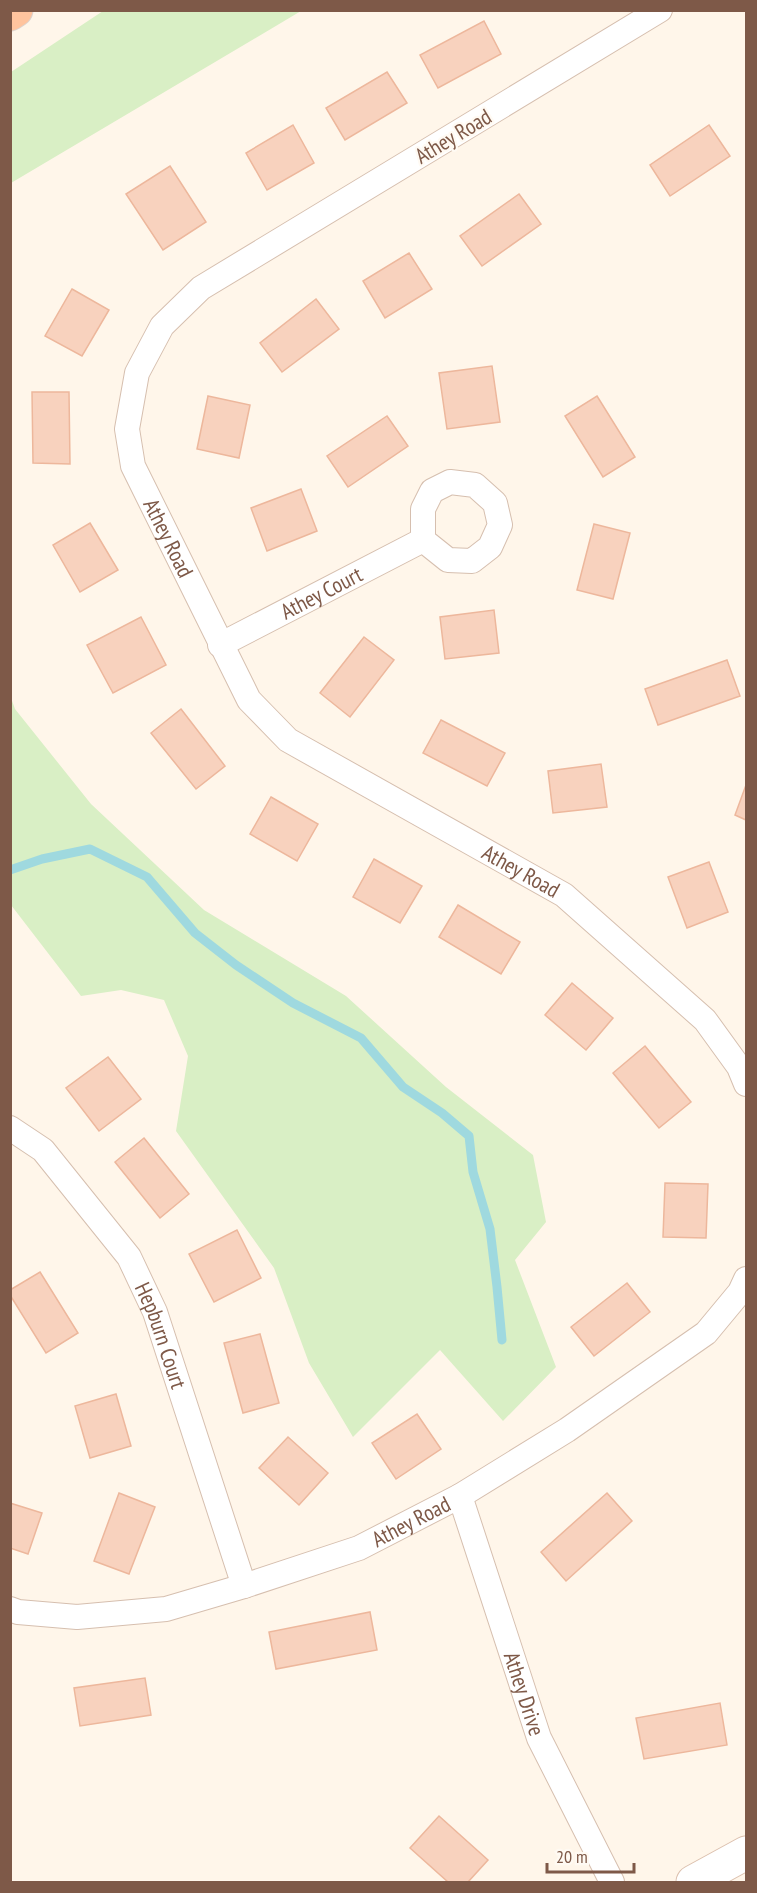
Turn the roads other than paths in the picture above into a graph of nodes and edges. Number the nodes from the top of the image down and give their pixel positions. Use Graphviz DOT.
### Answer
graph roads {
  1 [pos="16,10"];
  2 [pos="660,10"];
  3 [pos="10,14"];
  4 [pos="423,540"];
  5 [pos="220,645"];
  6 [pos="747,1084"];
  7 [pos="10,1128"];
  8 [pos="747,1279"];
  9 [pos="460,1496"];
  10 [pos="244,1586"];
  11 [pos="10,1609"];
  12 [pos="747,1853"];
  13 [pos="612,1882"];
  14 [pos="693,1882"];
  1 -- 3 [label="highway"];
  2 -- 5 [label="street, Athey Road"];
  4 -- 5 [label="street, Athey Court"];
  5 -- 6 [label="street, Athey Road"];
  7 -- 10 [label="street, Hepburn Court"];
  8 -- 9 [label="street, Athey Road"];
  9 -- 10 [label="street, Athey Road"];
  9 -- 13 [label="street, Athey Drive"];
  10 -- 11 [label="street, Athey Road"];
  12 -- 14 [label="main road"];
}
